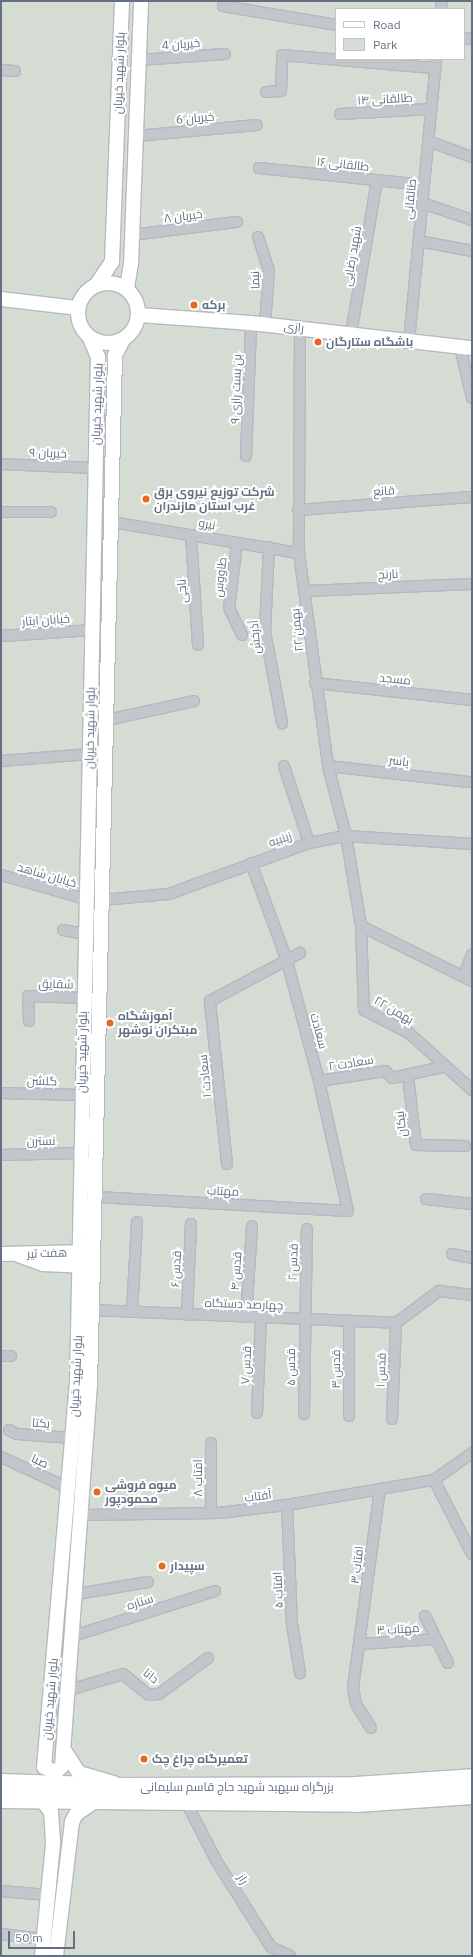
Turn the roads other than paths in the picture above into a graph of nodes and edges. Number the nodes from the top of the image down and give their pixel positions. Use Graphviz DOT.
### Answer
graph roads {
  1 [pos="122,1"];
  2 [pos="141,1"];
  3 [pos="223,6"];
  4 [pos="335,25"];
  5 [pos="225,54"];
  6 [pos="335,58"];
  7 [pos="139,60"];
  8 [pos="378,60"];
  9 [pos="436,63"];
  10 [pos="1,70"];
  11 [pos="16,71"];
  12 [pos="266,92"];
  13 [pos="431,109"];
  14 [pos="340,114"];
  15 [pos="257,125"];
  16 [pos="136,136"];
  17 [pos="428,141"];
  18 [pos="472,157"];
  19 [pos="259,168"];
  20 [pos="377,181"];
  21 [pos="424,185"];
  22 [pos="422,203"];
  23 [pos="472,220"];
  24 [pos="237,222"];
  25 [pos="132,235"];
  26 [pos="258,236"];
  27 [pos="419,241"];
  28 [pos="472,251"];
  29 [pos="97,284"];
  30 [pos="127,288"];
  31 [pos="1,299"];
  32 [pos="78,308"];
  33 [pos="139,315"];
  34 [pos="251,323"];
  35 [pos="266,324"];
  36 [pos="300,328"];
  37 [pos="351,334"];
  38 [pos="90,338"];
  39 [pos="123,340"];
  40 [pos="409,341"];
  41 [pos="466,348"];
  42 [pos="472,398"];
  43 [pos="246,456"];
  44 [pos="1,464"];
  45 [pos="95,468"];
  46 [pos="472,497"];
  47 [pos="298,510"];
  48 [pos="1,512"];
  49 [pos="51,512"];
  50 [pos="111,522"];
  51 [pos="191,535"];
  52 [pos="237,543"];
  53 [pos="269,547"];
  54 [pos="299,552"];
  55 [pos="472,584"];
  56 [pos="306,591"];
  57 [pos="92,630"];
  58 [pos="242,635"];
  59 [pos="1,636"];
  60 [pos="198,645"];
  61 [pos="315,683"];
  62 [pos="472,700"];
  63 [pos="194,701"];
  64 [pos="107,720"];
  65 [pos="282,723"];
  66 [pos="90,754"];
  67 [pos="1,760"];
  68 [pos="284,766"];
  69 [pos="328,766"];
  70 [pos="468,782"];
  71 [pos="346,836"];
  72 [pos="309,843"];
  73 [pos="472,844"];
  74 [pos="251,863"];
  75 [pos="1,875"];
  76 [pos="86,899"];
  77 [pos="102,900"];
  78 [pos="361,926"];
  79 [pos="63,930"];
  80 [pos="85,934"];
  81 [pos="300,953"];
  82 [pos="472,954"];
  83 [pos="286,958"];
  84 [pos="468,978"];
  85 [pos="83,998"];
  86 [pos="29,1021"];
  87 [pos="443,1067"];
  88 [pos="408,1076"];
  89 [pos="319,1081"];
  90 [pos="472,1090"];
  91 [pos="1,1093"];
  92 [pos="82,1094"];
  93 [pos="464,1146"];
  94 [pos="81,1153"];
  95 [pos="1,1155"];
  96 [pos="227,1164"];
  97 [pos="97,1197"];
  98 [pos="426,1199"];
  99 [pos="472,1204"];
  100 [pos="348,1211"];
  101 [pos="137,1222"];
  102 [pos="191,1224"];
  103 [pos="252,1226"];
  104 [pos="307,1230"];
  105 [pos="1,1254"];
  106 [pos="452,1254"];
  107 [pos="472,1258"];
  108 [pos="79,1259"];
  109 [pos="95,1259"];
  110 [pos="472,1295"];
  111 [pos="92,1310"];
  112 [pos="132,1312"];
  113 [pos="186,1315"];
  114 [pos="246,1317"];
  115 [pos="261,1318"];
  116 [pos="304,1320"];
  117 [pos="349,1322"];
  118 [pos="396,1323"];
  119 [pos="257,1413"];
  120 [pos="304,1414"];
  121 [pos="349,1416"];
  122 [pos="392,1419"];
  123 [pos="9,1430"];
  124 [pos="72,1438"];
  125 [pos="211,1443"];
  126 [pos="472,1452"];
  127 [pos="1,1457"];
  128 [pos="434,1480"];
  129 [pos="68,1488"];
  130 [pos="380,1489"];
  131 [pos="287,1505"];
  132 [pos="211,1513"];
  133 [pos="83,1515"];
  134 [pos="472,1554"];
  135 [pos="148,1582"];
  136 [pos="215,1591"];
  137 [pos="77,1594"];
  138 [pos="425,1616"];
  139 [pos="73,1636"];
  140 [pos="436,1640"];
  141 [pos="361,1644"];
  142 [pos="208,1658"];
  143 [pos="448,1663"];
  144 [pos="300,1673"];
  145 [pos="69,1690"];
  146 [pos="371,1728"];
  147 [pos="64,1750"];
  148 [pos="44,1767"];
  149 [pos="472,1778"];
  150 [pos="1,1783"];
  151 [pos="26,1783"];
  152 [pos="124,1787"];
  153 [pos="472,1795"];
  154 [pos="1,1799"];
  155 [pos="42,1800"];
  156 [pos="94,1802"];
  157 [pos="187,1804"];
  158 [pos="52,1853"];
  159 [pos="67,1854"];
  160 [pos="1,1891"];
  161 [pos="48,1895"];
  162 [pos="1,1934"];
  163 [pos="44,1939"];
  164 [pos="42,1956"];
  165 [pos="56,1956"];
  166 [pos="290,1956"];
  1 -- 29 [label="main road, بلوار شهید خیریان"];
  2 -- 7 [label="main road, بلوار شهید خیریان"];
  3 -- 4 [label="street"];
  5 -- 7 [label="street, خیریان 4"];
  6 -- 12 [label="street"];
  7 -- 16 [label="main road, بلوار شهید خیریان"];
  8 -- 9 [label="street"];
  9 -- 13 [label="street, طالقانی"];
  10 -- 11 [label="street"];
  13 -- 14 [label="street, طالقانی ۱۴"];
  13 -- 17 [label="street, طالقانی"];
  15 -- 16 [label="street, خیریان 6"];
  16 -- 25 [label="main road, بلوار شهید خیریان"];
  17 -- 18 [label="street"];
  17 -- 21 [label="street, طالقانی"];
  19 -- 20 [label="street, طالقانی ۱۶"];
  20 -- 21 [label="street, طالقانی ۱۶"];
  20 -- 37 [label="street, شهید رضایی"];
  21 -- 22 [label="street, طالقانی"];
  22 -- 23 [label="street"];
  22 -- 27 [label="street, طالقانی"];
  24 -- 25 [label="street, خیریان ۸"];
  25 -- 30 [label="main road, بلوار شهید خیریان"];
  26 -- 35 [label="street, نیما"];
  27 -- 28 [label="street"];
  27 -- 40 [label="street, طالقانی"];
  29 -- 30 [label="main road"];
  29 -- 32 [label="main road"];
  30 -- 33 [label="main road"];
  31 -- 32 [label="main road"];
  32 -- 38 [label="main road"];
  33 -- 34 [label="main road, رازی"];
  33 -- 39 [label="main road"];
  34 -- 35 [label="main road, رازی"];
  34 -- 43 [label="street, بن بست رازی ۹"];
  35 -- 36 [label="main road, رازی"];
  36 -- 37 [label="main road, رازی"];
  36 -- 47 [label="street, ۲۲ بهمن"];
  37 -- 40 [label="main road, رازی"];
  38 -- 39 [label="main road"];
  38 -- 45 [label="main road, بلوار شهید خیریان"];
  39 -- 50 [label="main road, بلوار شهید خیریان"];
  40 -- 41 [label="main road, رازی"];
  41 -- 42 [label="street"];
  44 -- 45 [label="street, خیریان ۹"];
  45 -- 57 [label="main road, بلوار شهید خیریان"];
  46 -- 47 [label="street, قانع"];
  47 -- 54 [label="street, ۲۲ بهمن"];
  48 -- 49 [label="street"];
  50 -- 51 [label="street, نیرو"];
  50 -- 64 [label="main road, بلوار شهید خیریان"];
  51 -- 52 [label="street, نیرو"];
  51 -- 60 [label="street, ناجی"];
  52 -- 53 [label="street, نیرو"];
  52 -- 58 [label="street, طاووس"];
  53 -- 54 [label="street, نیرو"];
  53 -- 65 [label="street, آذرخش"];
  54 -- 56 [label="street, ۲۲ بهمن"];
  55 -- 56 [label="street, نارنج"];
  56 -- 61 [label="street, ۲۲ بهمن"];
  57 -- 59 [label="street, خیابان ایثار"];
  57 -- 66 [label="main road, بلوار شهید خیریان"];
  61 -- 62 [label="street, مسجد"];
  61 -- 69 [label="street, ۲۲ بهمن"];
  63 -- 64 [label="street"];
  64 -- 77 [label="main road, بلوار شهید خیریان"];
  66 -- 67 [label="street"];
  66 -- 76 [label="main road, بلوار شهید خیریان"];
  68 -- 72 [label="street"];
  69 -- 70 [label="street, یاسر"];
  69 -- 71 [label="street, ۲۲ بهمن"];
  71 -- 72 [label="street, زینبیه"];
  71 -- 73 [label="street, زینبیه"];
  71 -- 78 [label="street, ۲۲ بهمن"];
  72 -- 74 [label="street, زینبیه"];
  74 -- 77 [label="street, زینبیه"];
  74 -- 83 [label="street, سعادت"];
  75 -- 76 [label="street, خیابان شاهد"];
  76 -- 77 [label="main road"];
  76 -- 80 [label="main road, بلوار شهید خیریان"];
  77 -- 97 [label="main road, بلوار شهید خیریان"];
  78 -- 84 [label="street"];
  78 -- 87 [label="street, ۲۲ بهمن"];
  79 -- 80 [label="street"];
  80 -- 85 [label="main road, بلوار شهید خیریان"];
  81 -- 83 [label="street"];
  82 -- 84 [label="street"];
  83 -- 89 [label="street, سعادت"];
  83 -- 96 [label="street, سعادت ۱"];
  85 -- 86 [label="street, شقایق"];
  85 -- 92 [label="main road, بلوار شهید خیریان"];
  87 -- 88 [label="street"];
  87 -- 90 [label="street, ۲۲ بهمن"];
  88 -- 89 [label="street, سعادت ۲"];
  88 -- 93 [label="street, نیکان"];
  89 -- 100 [label="street, سعادت"];
  91 -- 92 [label="street, گلشن"];
  92 -- 94 [label="main road, بلوار شهید خیریان"];
  94 -- 95 [label="street, نسترن"];
  94 -- 108 [label="main road, بلوار شهید خیریان"];
  97 -- 100 [label="street, مهتاب"];
  97 -- 109 [label="main road, بلوار شهید خیریان"];
  98 -- 99 [label="street"];
  101 -- 112 [label="street"];
  102 -- 113 [label="street, قدس ۶"];
  103 -- 114 [label="street, قدس ۴"];
  104 -- 116 [label="street, قدس ۲"];
  105 -- 108 [label="main road, هفت تیر"];
  106 -- 107 [label="street"];
  108 -- 109 [label="main road, هفت تیر"];
  108 -- 124 [label="main road, بلوار شهید خیریان"];
  109 -- 111 [label="main road, بلوار شهید خیریان"];
  110 -- 118 [label="street"];
  111 -- 112 [label="street, چهارصد دستگاه"];
  111 -- 133 [label="main road, بلوار شهید خیریان"];
  112 -- 113 [label="street, چهارصد دستگاه"];
  113 -- 114 [label="street, چهارصد دستگاه"];
  114 -- 115 [label="street, چهارصد دستگاه"];
  115 -- 116 [label="street, چهارصد دستگاه"];
  115 -- 119 [label="street, قدس ۷"];
  116 -- 117 [label="street, چهارصد دستگاه"];
  116 -- 120 [label="street, قدس ۵"];
  117 -- 118 [label="street, چهارصد دستگاه"];
  117 -- 121 [label="street, قدس ۳"];
  118 -- 122 [label="street, قدس ۱"];
  123 -- 124 [label="street, یکتا"];
  124 -- 129 [label="main road, بلوار شهید خیریان"];
  125 -- 132 [label="street, افتاب ۸"];
  126 -- 128 [label="street"];
  127 -- 129 [label="street, صبا"];
  128 -- 130 [label="street, آفتاب"];
  128 -- 134 [label="street"];
  129 -- 148 [label="main road, بلوار شهید خیریان"];
  130 -- 131 [label="street, آفتاب"];
  130 -- 141 [label="street, افتاب ۳"];
  131 -- 132 [label="street, آفتاب"];
  131 -- 144 [label="street, افتاب ۵"];
  132 -- 133 [label="street, آفتاب"];
  133 -- 137 [label="main road, بلوار شهید خیریان"];
  135 -- 137 [label="street"];
  136 -- 139 [label="street, ستاره"];
  137 -- 139 [label="main road, بلوار شهید خیریان"];
  138 -- 140 [label="street"];
  139 -- 145 [label="main road, بلوار شهید خیریان"];
  140 -- 141 [label="street, مهتاب ۳"];
  140 -- 143 [label="street"];
  141 -- 146 [label="street, افتاب ۳"];
  142 -- 145 [label="street, دانا"];
  145 -- 147 [label="main road, بلوار شهید خیریان"];
  147 -- 148 [label="main road, بلوار شهید خیریان"];
  147 -- 152 [label="main road"];
  148 -- 151 [label="main road"];
  149 -- 152 [label="highway, بزرگراه سپهبد شهید حاج قاسم سلیمانی"];
  150 -- 151 [label="highway, بزرگراه سپهبد شهید حاج قاسم سلیمانی"];
  151 -- 152 [label="highway, بزرگراه سپهبد شهید حاج قاسم سلیمانی"];
  153 -- 157 [label="highway, بزرگراه سپهبد شهید حاج قاسم سلیمانی"];
  154 -- 155 [label="highway, بزرگراه سپهبد شهید حاج قاسم سلیمانی"];
  155 -- 156 [label="highway, بزرگراه سپهبد شهید حاج قاسم سلیمانی"];
  155 -- 158 [label="main road"];
  156 -- 157 [label="highway, بزرگراه سپهبد شهید حاج قاسم سلیمانی"];
  156 -- 159 [label="main road"];
  157 -- 166 [label="street, راز"];
  158 -- 159 [label="main road"];
  158 -- 161 [label="main road"];
  159 -- 165 [label="main road"];
  160 -- 161 [label="street"];
  161 -- 163 [label="main road"];
  162 -- 163 [label="street"];
  163 -- 164 [label="main road"];
}
